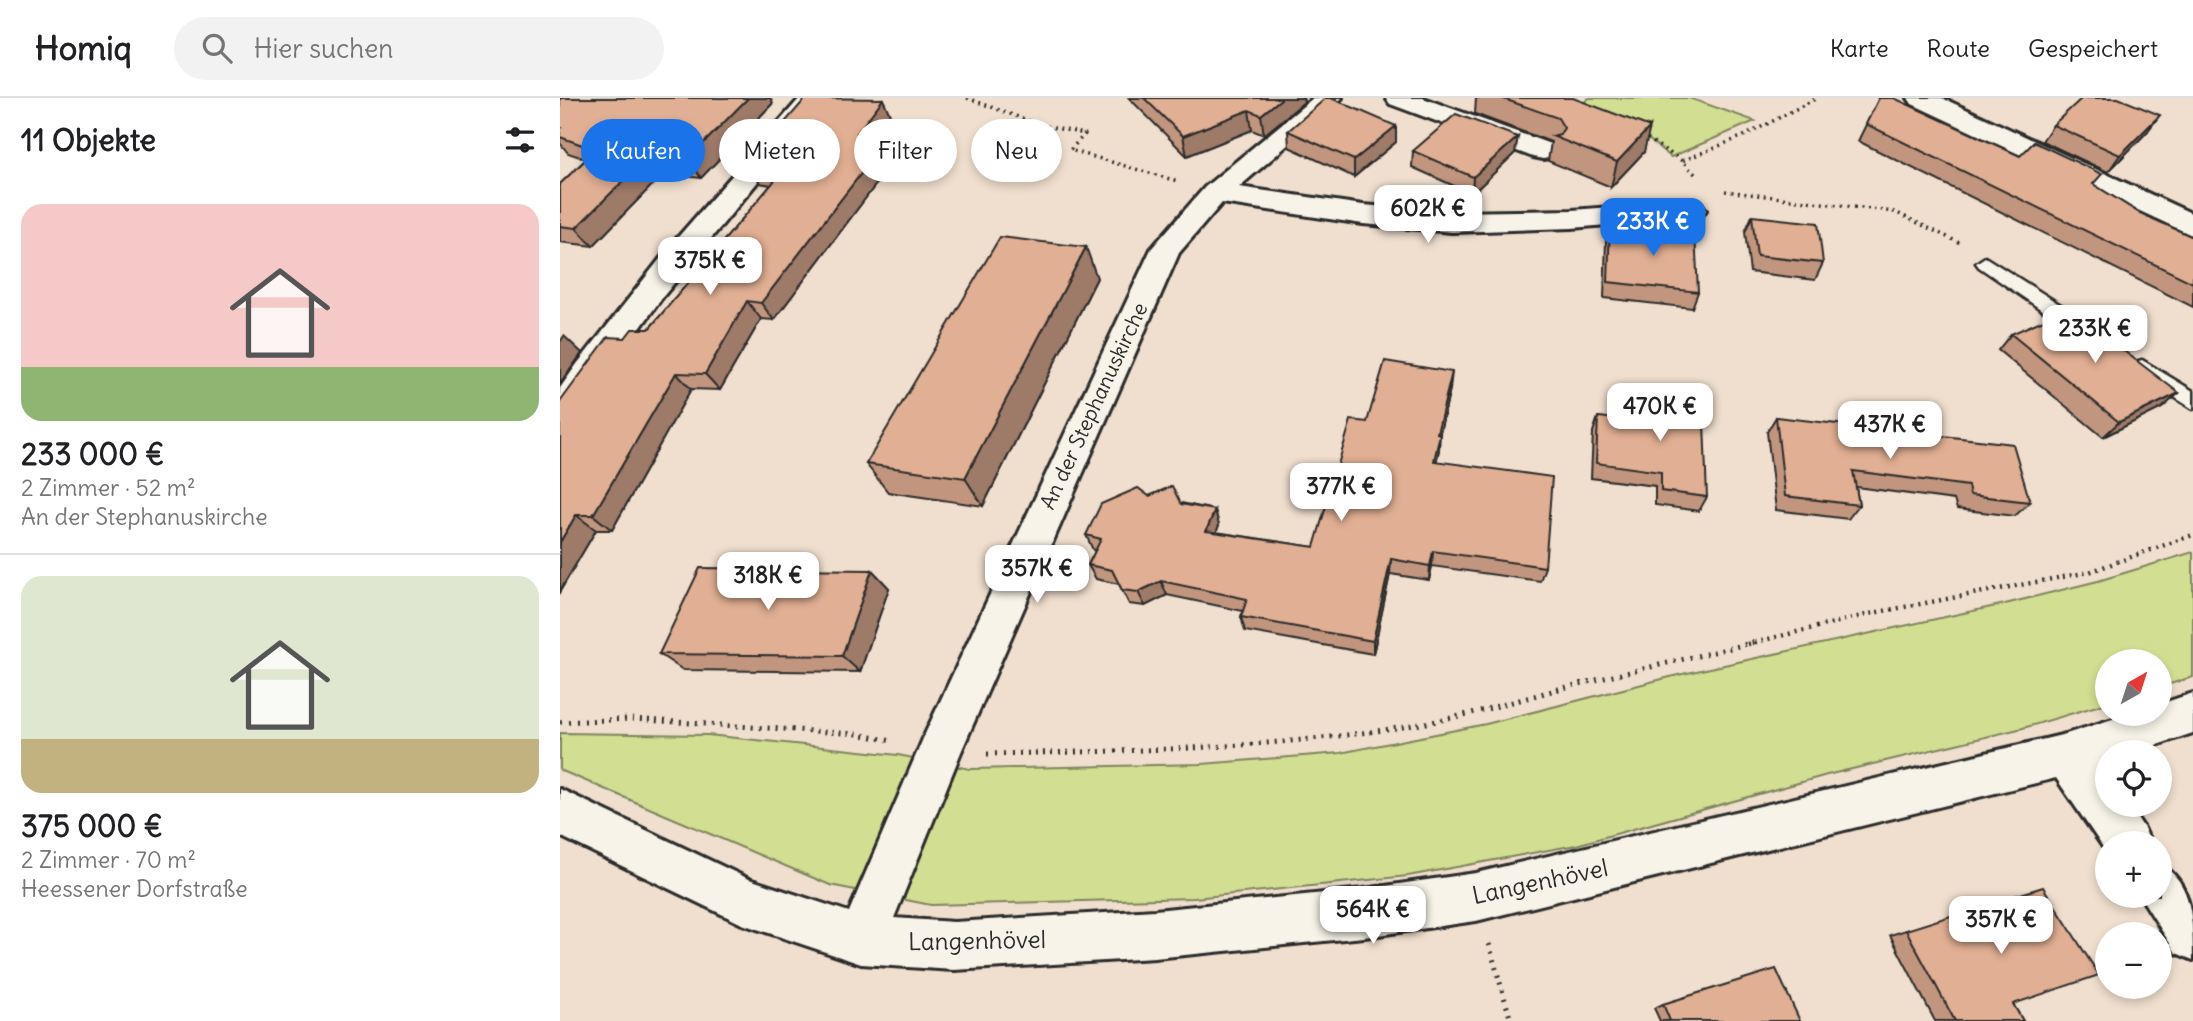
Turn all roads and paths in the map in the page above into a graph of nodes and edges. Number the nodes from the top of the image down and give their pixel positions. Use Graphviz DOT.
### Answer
graph roads {
  1 [pos="814,98"];
  2 [pos="967,98"];
  3 [pos="1329,98"];
  4 [pos="1399,98"];
  5 [pos="1817,98"];
  6 [pos="1921,98"];
  7 [pos="1637,134"];
  8 [pos="1543,151"];
  9 [pos="1682,161"];
  10 [pos="1701,180"];
  11 [pos="1723,191"];
  12 [pos="1214,193"];
  13 [pos="1691,210"];
  14 [pos="2193,226"];
  15 [pos="1968,247"];
  16 [pos="1985,263"];
  17 [pos="2109,318"];
  18 [pos="2146,337"];
  19 [pos="2101,339"];
  20 [pos="2124,355"];
  21 [pos="2193,401"];
  22 [pos="560,415"];
  23 [pos="2193,535"];
  24 [pos="2193,713"];
  25 [pos="560,722"];
  26 [pos="940,749"];
  27 [pos="2066,755"];
  28 [pos="560,812"];
  29 [pos="2119,831"];
  30 [pos="1476,897"];
  31 [pos="2172,905"];
  32 [pos="2193,936"];
  33 [pos="861,940"];
  34 [pos="1511,1021"];
  1 -- 22 [label="street"];
  2 -- 12 [label="path"];
  3 -- 12 [label="street, An der Stephanuskirche"];
  4 -- 8 [label="street"];
  5 -- 9 [label="path"];
  6 -- 14 [label="street"];
  7 -- 9 [label="path"];
  9 -- 10 [label="path"];
  11 -- 15 [label="path"];
  12 -- 13 [label="street"];
  12 -- 26 [label="street, An der Stephanuskirche"];
  16 -- 19 [label="lane"];
  17 -- 18 [label="path"];
  20 -- 21 [label="lane"];
  23 -- 26 [label="path"];
  24 -- 27 [label="street, Langenhövel"];
  25 -- 26 [label="path"];
  26 -- 33 [label="street, An der Stephanuskirche"];
  27 -- 29 [label="street"];
  27 -- 30 [label="street, Langenhövel"];
  28 -- 33 [label="street, Langenhövel"];
  30 -- 33 [label="street, Langenhövel"];
  30 -- 34 [label="path"];
  31 -- 32 [label="street"];
}
